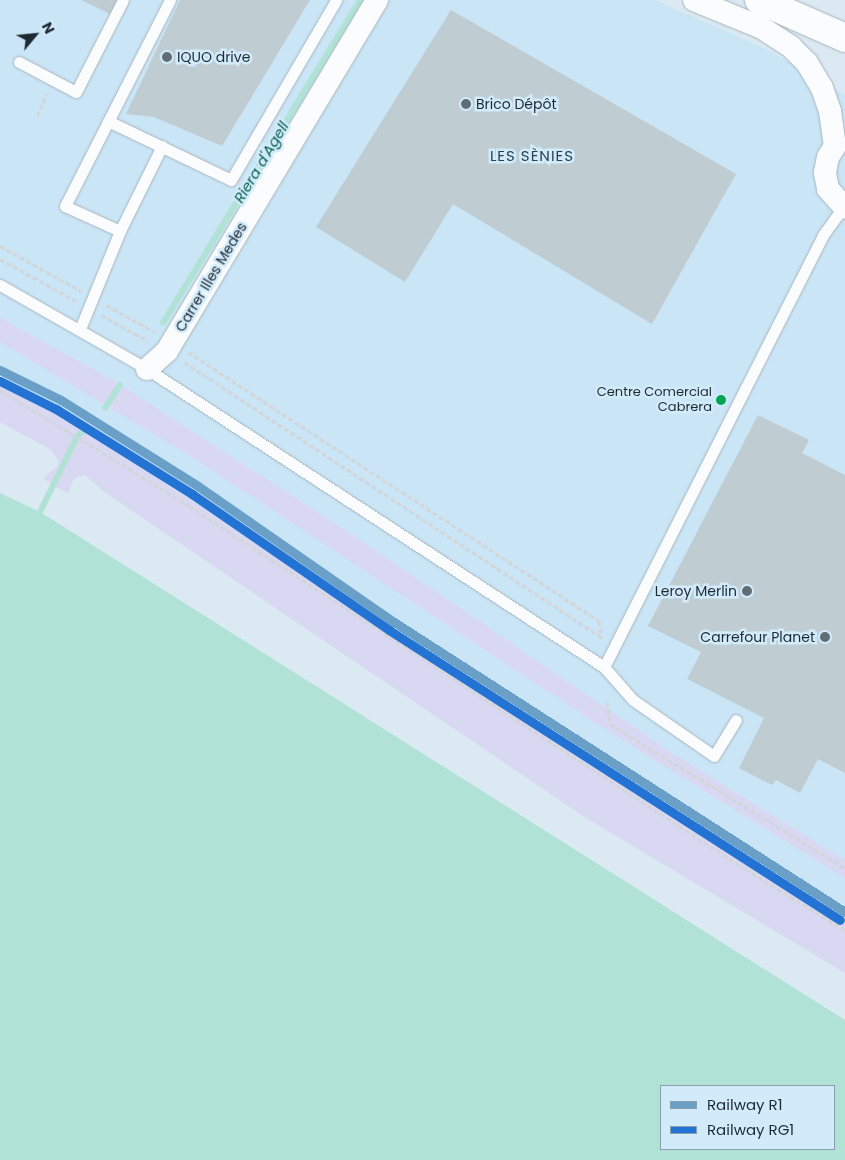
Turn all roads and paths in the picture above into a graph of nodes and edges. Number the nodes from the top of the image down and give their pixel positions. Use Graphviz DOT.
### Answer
graph roads {
  1 [pos="123,0"];
  2 [pos="170,0"];
  3 [pos="336,0"];
  4 [pos="377,0"];
  5 [pos="694,0"];
  6 [pos="759,0"];
  7 [pos="845,38"];
  8 [pos="19,62"];
  9 [pos="108,121"];
  10 [pos="840,142"];
  11 [pos="162,146"];
  12 [pos="844,208"];
  13 [pos="120,231"];
  14 [pos="0,246"];
  15 [pos="0,259"];
  16 [pos="0,285"];
  17 [pos="90,302"];
  18 [pos="80,329"];
  19 [pos="170,346"];
  20 [pos="147,369"];
  21 [pos="0,390"];
  22 [pos="600,636"];
  23 [pos="604,667"];
  24 [pos="607,702"];
  25 [pos="736,720"];
  26 [pos="845,868"];
  27 [pos="845,930"];
  1 -- 8 [label="lane"];
  2 -- 9 [label="lane"];
  3 -- 11 [label="lane"];
  4 -- 19 [label="street, Carrer Illes Medes"];
  5 -- 10 [label="street"];
  6 -- 7 [label="main road"];
  9 -- 11 [label="lane"];
  9 -- 13 [label="lane"];
  10 -- 12 [label="street"];
  11 -- 13 [label="lane"];
  12 -- 23 [label="lane"];
  13 -- 17 [label="lane"];
  14 -- 17 [label="path"];
  15 -- 17 [label="path"];
  16 -- 18 [label="lane"];
  17 -- 18 [label="lane"];
  17 -- 19 [label="path"];
  17 -- 19 [label="path"];
  18 -- 20 [label="lane"];
  19 -- 20 [label="street, Carrer Illes Medes"];
  19 -- 22 [label="path"];
  19 -- 22 [label="path"];
  20 -- 23 [label="lane"];
  21 -- 27 [label="path"];
  22 -- 23 [label="path"];
  23 -- 25 [label="lane"];
  24 -- 26 [label="path"];
}
